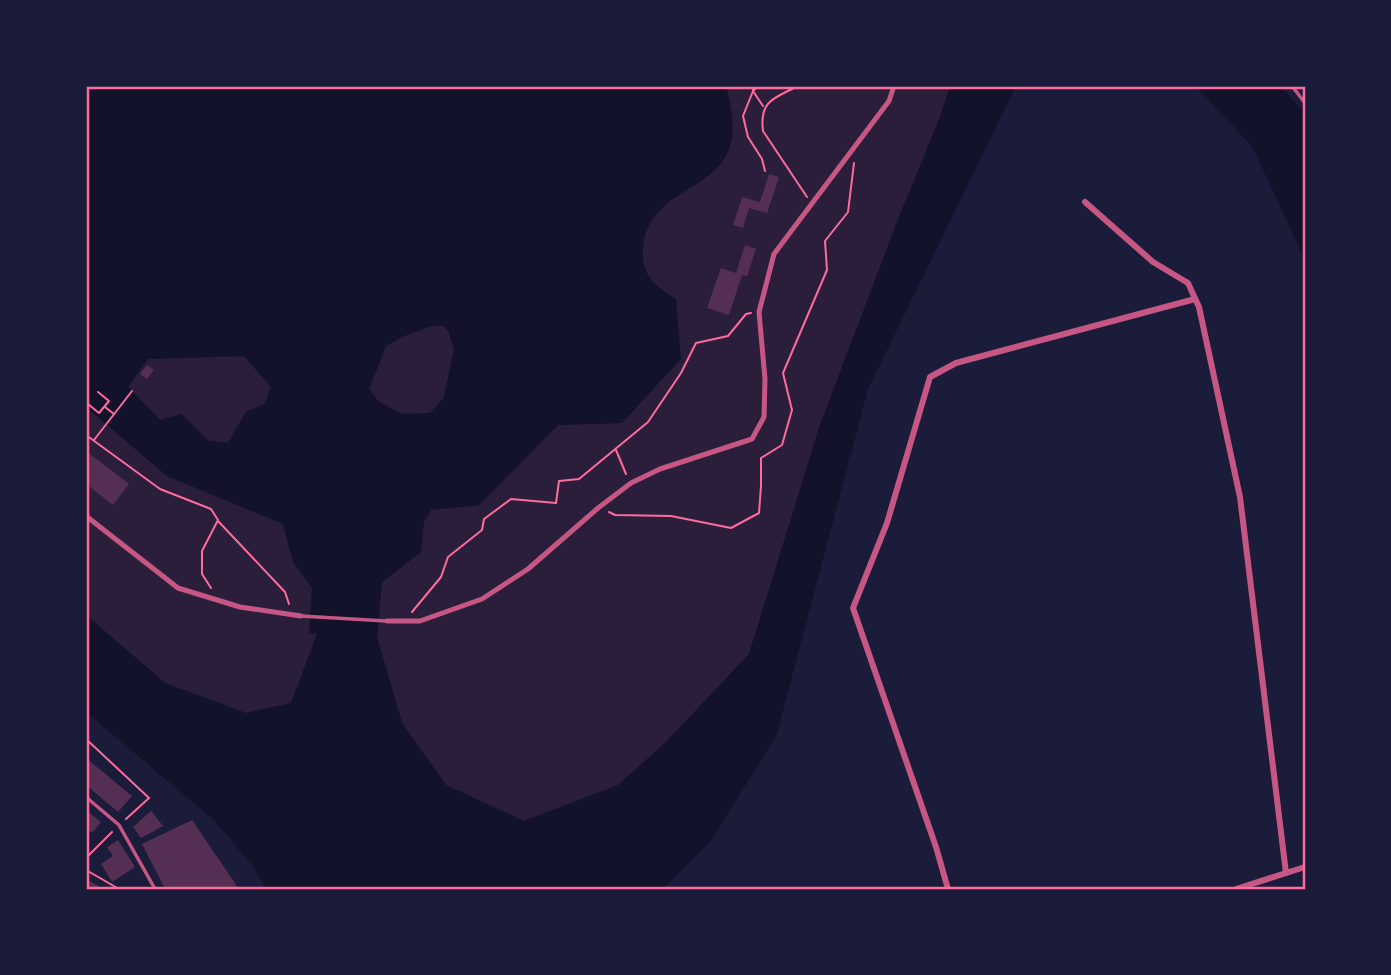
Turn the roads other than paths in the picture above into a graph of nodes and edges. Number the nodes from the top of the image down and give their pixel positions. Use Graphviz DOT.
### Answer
graph roads {
  1 [pos="894,86"];
  2 [pos="1292,86"];
  3 [pos="1305,103"];
  4 [pos="1085,202"];
  5 [pos="1195,299"];
  6 [pos="86,516"];
  7 [pos="301,616"];
  8 [pos="387,621"];
  9 [pos="86,797"];
  10 [pos="1305,867"];
  11 [pos="1286,873"];
  12 [pos="155,889"];
  13 [pos="948,889"];
  14 [pos="1236,889"];
  1 -- 8 [label="street"];
  2 -- 3 [label="lane"];
  4 -- 5 [label="street"];
  5 -- 11 [label="street"];
  5 -- 13 [label="street"];
  6 -- 7 [label="street"];
  7 -- 8 [label="lane"];
  9 -- 12 [label="lane"];
  10 -- 11 [label="street"];
  11 -- 14 [label="street"];
}
